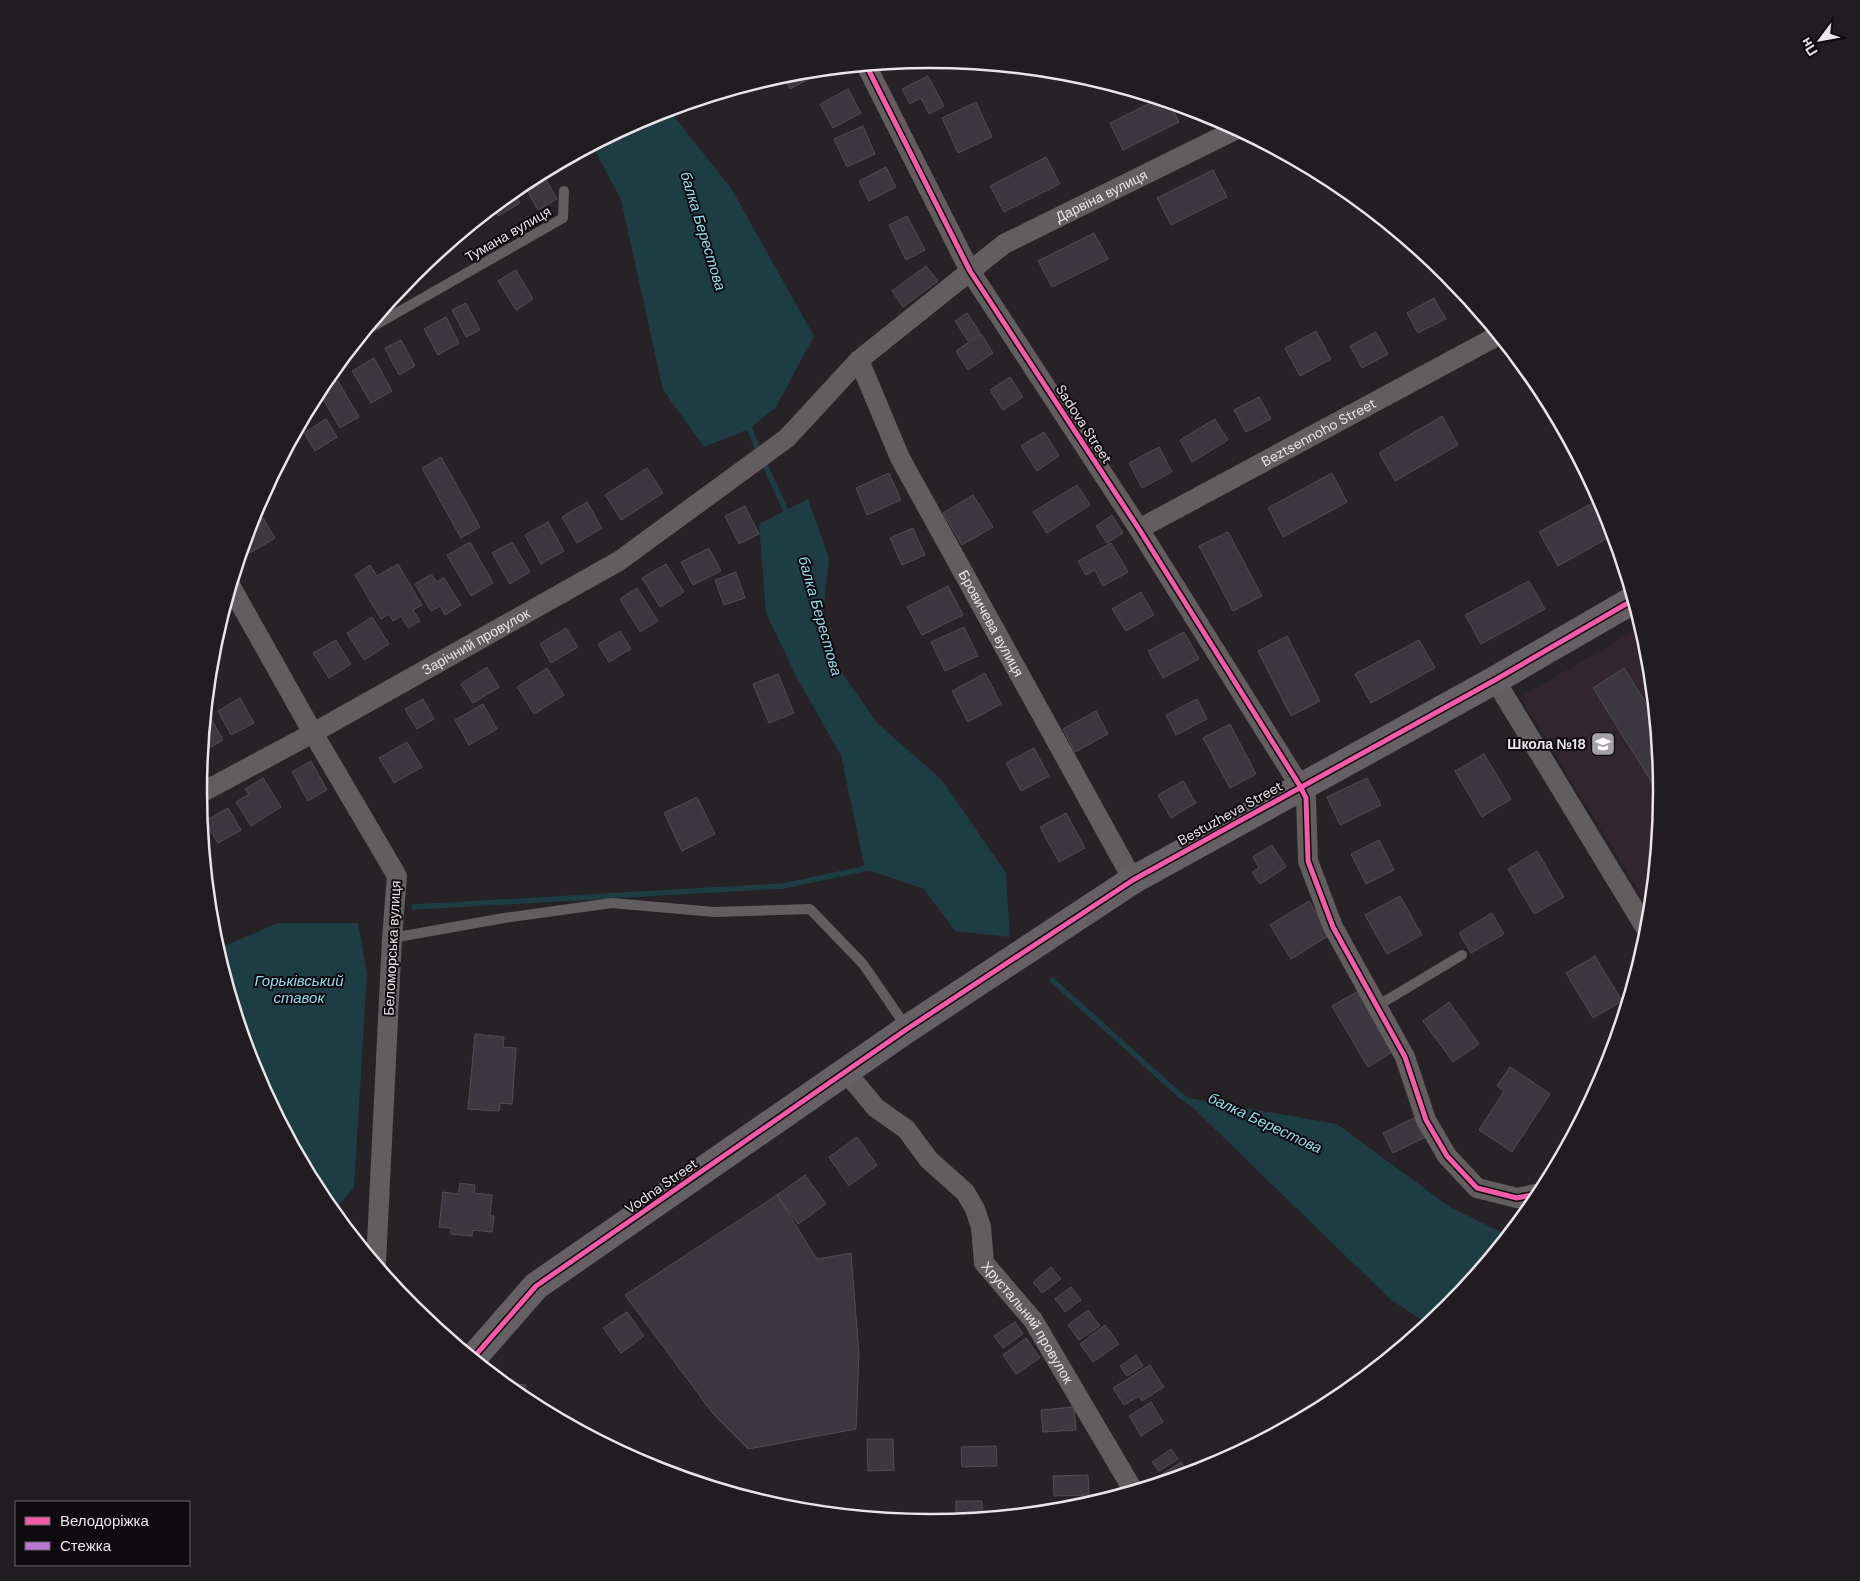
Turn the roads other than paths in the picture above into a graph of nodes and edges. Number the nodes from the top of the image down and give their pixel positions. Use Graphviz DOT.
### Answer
graph roads {
  1 [pos="869,71"];
  2 [pos="1229,133"];
  3 [pos="564,191"];
  4 [pos="970,271"];
  5 [pos="378,324"];
  6 [pos="1494,338"];
  7 [pos="859,360"];
  8 [pos="1139,529"];
  9 [pos="235,594"];
  10 [pos="1628,603"];
  11 [pos="1495,680"];
  12 [pos="313,733"];
  13 [pos="1300,786"];
  14 [pos="207,790"];
  15 [pos="1133,880"];
  16 [pos="1641,920"];
  17 [pos="392,938"];
  18 [pos="1462,955"];
  19 [pos="1377,1006"];
  20 [pos="907,1029"];
  21 [pos="876,1050"];
  22 [pos="846,1072"];
  23 [pos="1529,1196"];
  24 [pos="376,1255"];
  25 [pos="477,1353"];
  26 [pos="1131,1485"];
  1 -- 4 [label="street, Sadova Street"];
  2 -- 4 [label="street, Дарвіна вулиця"];
  3 -- 5 [label="lane, Тумана вулиця"];
  4 -- 7 [label="street, Дарвіна вулиця"];
  4 -- 8 [label="street, Sadova Street"];
  6 -- 8 [label="street, Beztsennoho Street"];
  7 -- 12 [label="street, Зарічний провулок"];
  7 -- 15 [label="street, Бровичева вулиця"];
  8 -- 13 [label="street, Sadova Street"];
  9 -- 12 [label="street, Беломорська вулиця"];
  10 -- 11 [label="street, Bestuzheva Street"];
  11 -- 13 [label="street, Bestuzheva Street"];
  11 -- 16 [label="street"];
  12 -- 14 [label="street, Зарічний провулок"];
  12 -- 17 [label="street, Беломорська вулиця"];
  13 -- 15 [label="street, Bestuzheva Street"];
  13 -- 19 [label="street, Sadova Street"];
  15 -- 20 [label="street, Bestuzheva Street"];
  17 -- 20 [label="lane"];
  17 -- 24 [label="street, Беломорська вулиця"];
  18 -- 19 [label="lane"];
  19 -- 23 [label="street, Sadova Street"];
  20 -- 21 [label="street, Bestuzheva Street"];
  21 -- 22 [label="street, Vodna Street"];
  22 -- 25 [label="street, Vodna Street"];
  22 -- 26 [label="street, Хрустальний провулок"];
}
